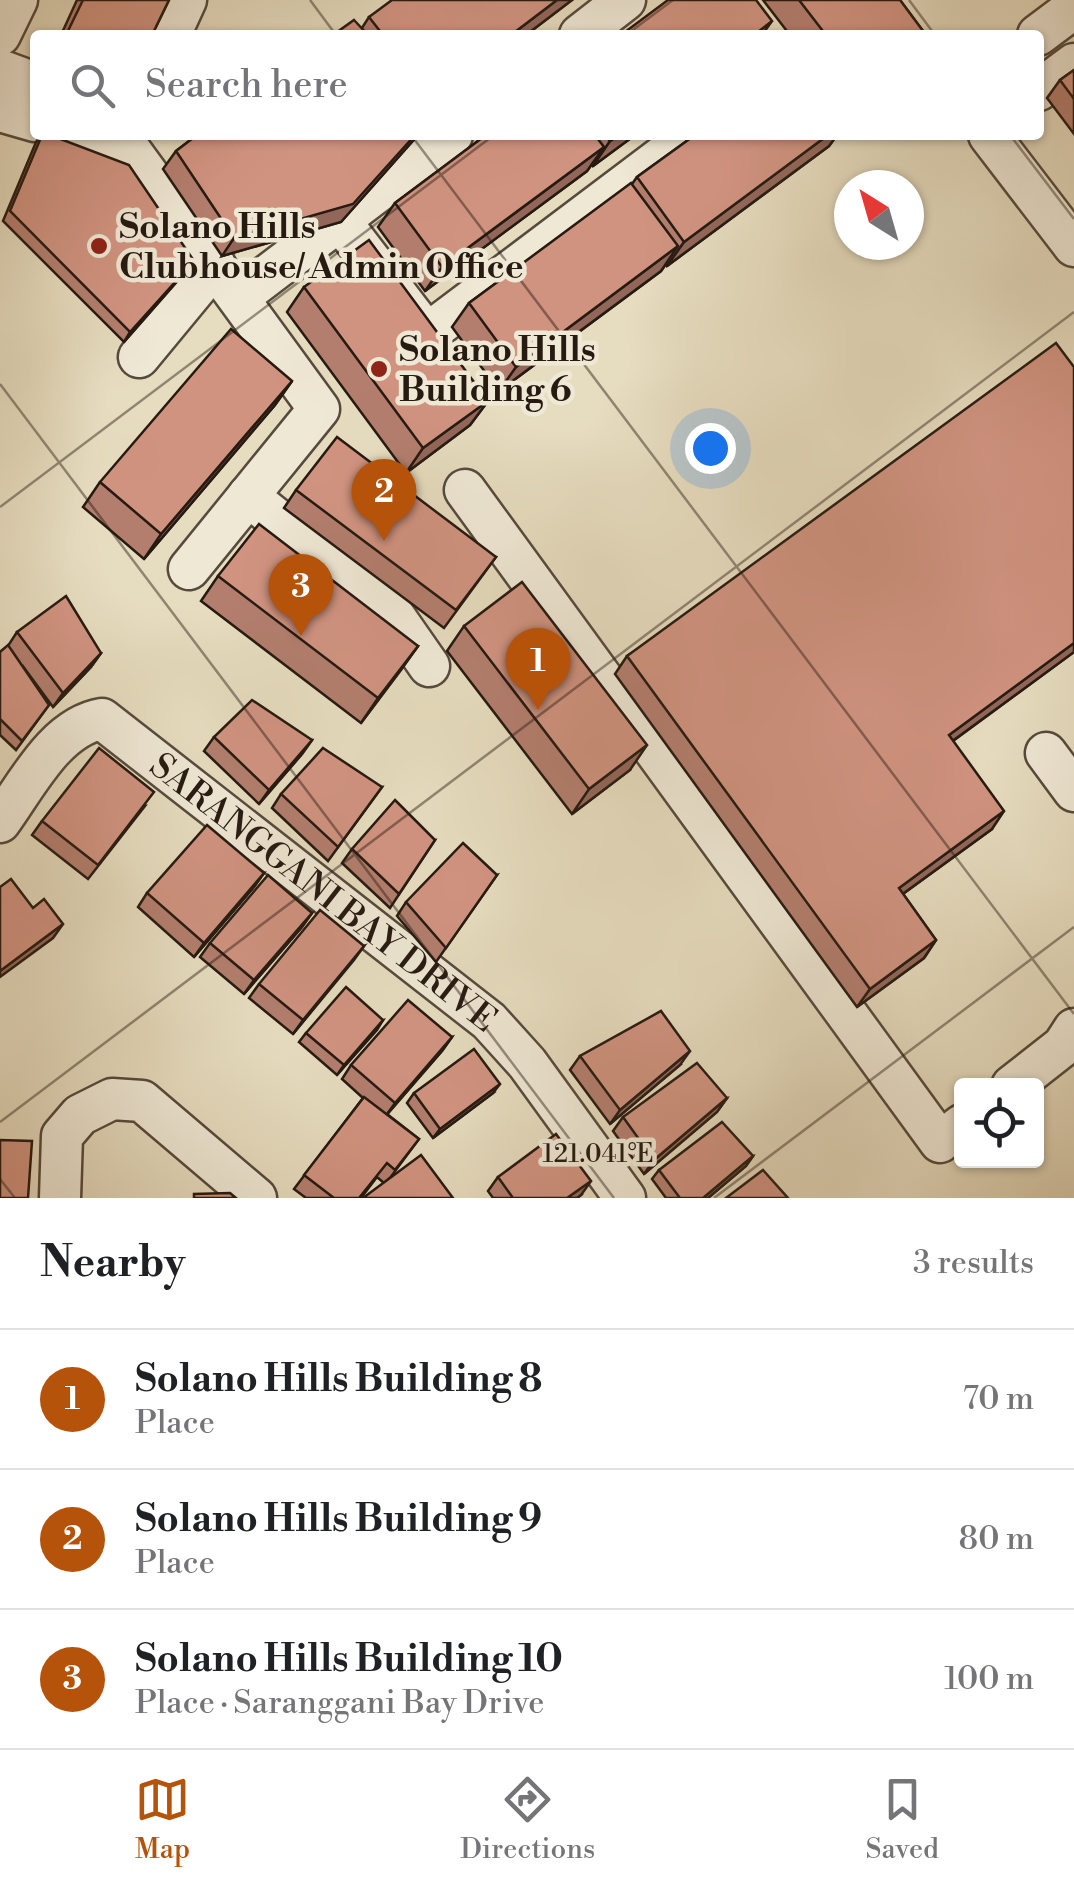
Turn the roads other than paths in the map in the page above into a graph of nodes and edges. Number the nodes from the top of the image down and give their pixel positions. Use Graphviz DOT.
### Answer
graph roads {
  1 [pos="17,0"];
  2 [pos="186,0"];
  3 [pos="620,1"];
  4 [pos="1074,8"];
  5 [pos="172,30"];
  6 [pos="586,30"];
  7 [pos="1044,30"];
  8 [pos="0,35"];
  9 [pos="1074,64"];
  10 [pos="0,70"];
  11 [pos="1044,86"];
  12 [pos="25,103"];
  13 [pos="446,140"];
  14 [pos="684,140"];
  15 [pos="993,140"];
  16 [pos="131,143"];
  17 [pos="340,222"];
  18 [pos="1074,246"];
  19 [pos="215,264"];
  20 [pos="239,297"];
  21 [pos="138,357"];
  22 [pos="466,490"];
  23 [pos="248,496"];
  24 [pos="189,569"];
  25 [pos="429,666"];
  26 [pos="1046,753"];
  27 [pos="1074,791"];
  28 [pos="0,822"];
  29 [pos="1074,1029"];
  30 [pos="1022,1078"];
  31 [pos="954,1131"];
  32 [pos="60,1198"];
  33 [pos="256,1198"];
  34 [pos="625,1198"];
  1 -- 8 [label="street"];
  2 -- 5 [label="street"];
  3 -- 6 [label="street"];
  4 -- 7 [label="street"];
  9 -- 11 [label="street"];
  10 -- 12 [label="street"];
  13 -- 17 [label="street"];
  14 -- 17 [label="street"];
  15 -- 18 [label="street"];
  16 -- 19 [label="street"];
  17 -- 20 [label="street"];
  19 -- 20 [label="street"];
  19 -- 21 [label="street"];
  20 -- 23 [label="street"];
  22 -- 31 [label="street"];
  23 -- 24 [label="street"];
  23 -- 25 [label="street"];
  26 -- 27 [label="street"];
  28 -- 34 [label="street, SARANGGANI BAY DRIVE"];
  29 -- 30 [label="street"];
  32 -- 33 [label="street"];
}
